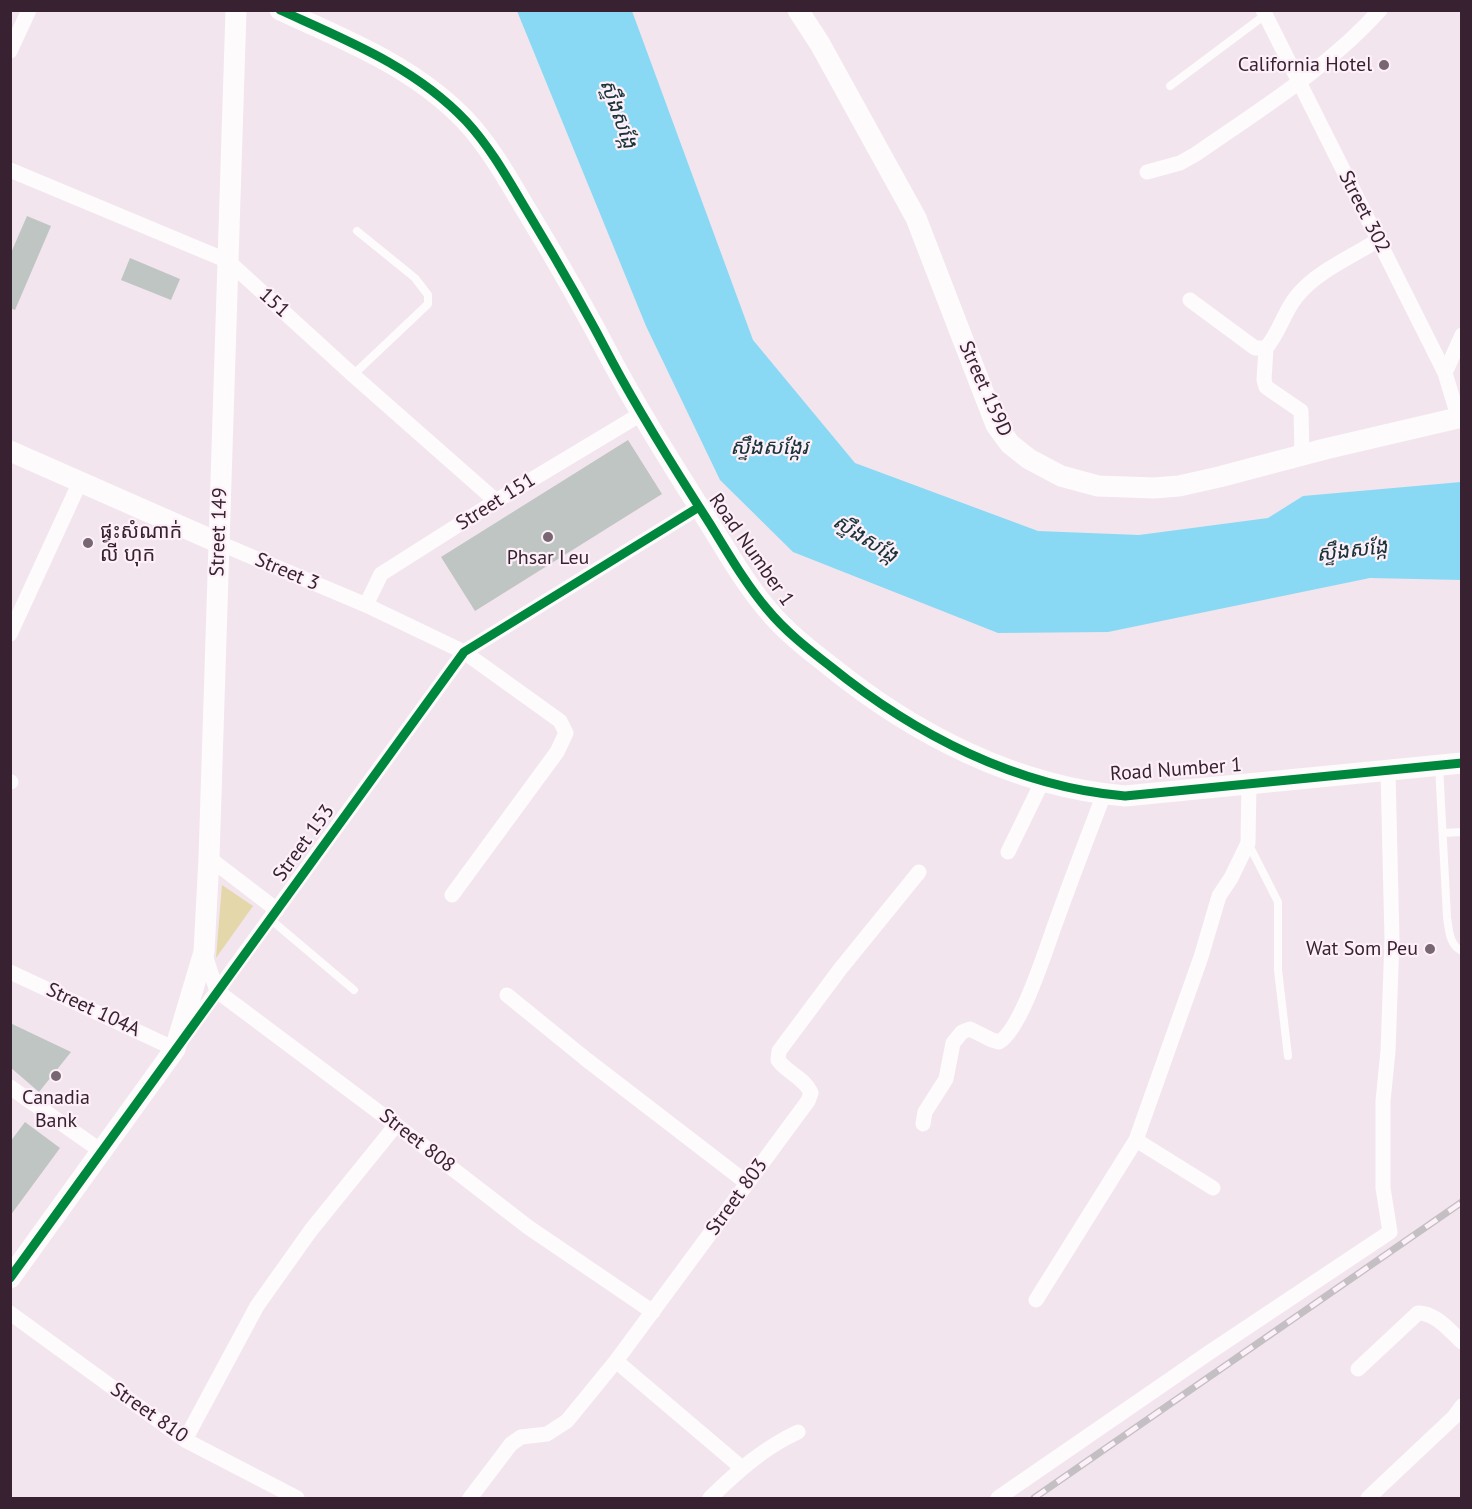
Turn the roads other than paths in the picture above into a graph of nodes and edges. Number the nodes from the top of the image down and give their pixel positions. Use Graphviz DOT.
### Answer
graph roads {
  1 [pos="29,10"];
  2 [pos="236,10"];
  3 [pos="798,10"];
  4 [pos="1380,10"];
  5 [pos="283,11"];
  6 [pos="1264,13"];
  7 [pos="10,51"];
  8 [pos="1299,82"];
  9 [pos="1170,86"];
  10 [pos="10,170"];
  11 [pos="1147,172"];
  12 [pos="357,231"];
  13 [pos="1378,240"];
  14 [pos="228,261"];
  15 [pos="1190,300"];
  16 [pos="1461,334"];
  17 [pos="1266,348"];
  18 [pos="1445,373"];
  19 [pos="353,375"];
  20 [pos="640,414"];
  21 [pos="1460,417"];
  22 [pos="10,451"];
  23 [pos="1302,455"];
  24 [pos="80,482"];
  25 [pos="496,501"];
  26 [pos="699,507"];
  27 [pos="219,543"];
  28 [pos="366,605"];
  29 [pos="10,634"];
  30 [pos="464,652"];
  31 [pos="1461,763"];
  32 [pos="1439,765"];
  33 [pos="1388,771"];
  34 [pos="1043,780"];
  35 [pos="1249,783"];
  36 [pos="1104,794"];
  37 [pos="1461,832"];
  38 [pos="1443,833"];
  39 [pos="1248,843"];
  40 [pos="1008,852"];
  41 [pos="209,858"];
  42 [pos="919,872"];
  43 [pos="452,895"];
  44 [pos="274,915"];
  45 [pos="1461,951"];
  46 [pos="204,952"];
  47 [pos="10,972"];
  48 [pos="354,990"];
  49 [pos="217,991"];
  50 [pos="507,995"];
  51 [pos="175,1049"];
  52 [pos="1288,1056"];
  53 [pos="10,1087"];
  54 [pos="923,1124"];
  55 [pos="396,1125"];
  56 [pos="1136,1140"];
  57 [pos="101,1151"];
  58 [pos="747,1183"];
  59 [pos="1213,1188"];
  60 [pos="10,1278"];
  61 [pos="1036,1300"];
  62 [pos="653,1312"];
  63 [pos="10,1313"];
  64 [pos="1461,1342"];
  65 [pos="616,1361"];
  66 [pos="1359,1369"];
  67 [pos="1461,1406"];
  68 [pos="798,1432"];
  69 [pos="185,1440"];
  70 [pos="742,1468"];
  71 [pos="297,1498"];
  72 [pos="470,1498"];
  73 [pos="710,1498"];
  74 [pos="998,1498"];
  75 [pos="1368,1498"];
  1 -- 7 [label="street"];
  2 -- 14 [label="street, Street 149"];
  3 -- 23 [label="street, Street 159D"];
  4 -- 8 [label="street"];
  5 -- 20 [label="street, Road Number 1"];
  6 -- 8 [label="street, Street 302"];
  6 -- 9 [label="lane"];
  8 -- 11 [label="street"];
  8 -- 13 [label="street, Street 302"];
  10 -- 14 [label="street, 151"];
  12 -- 19 [label="lane"];
  13 -- 17 [label="street"];
  13 -- 18 [label="street, Street 302"];
  14 -- 19 [label="street, 151"];
  14 -- 27 [label="street, Street 149"];
  15 -- 17 [label="street"];
  16 -- 18 [label="street"];
  17 -- 23 [label="street"];
  18 -- 21 [label="street, Street 302"];
  19 -- 25 [label="street, 151"];
  20 -- 25 [label="street, Street 151"];
  20 -- 26 [label="street, Road Number 1"];
  21 -- 23 [label="street, Street 159D"];
  22 -- 24 [label="street, Street 3"];
  24 -- 27 [label="street, Street 3"];
  24 -- 29 [label="street"];
  25 -- 28 [label="street, Street 151"];
  26 -- 30 [label="street, Street 153"];
  26 -- 34 [label="street, Road Number 1"];
  27 -- 28 [label="street, Street 3"];
  27 -- 41 [label="street, Street 149"];
  28 -- 30 [label="street, Street 3"];
  30 -- 43 [label="street, Street 3"];
  30 -- 44 [label="street, Street 153"];
  31 -- 32 [label="street, Road Number 1"];
  32 -- 33 [label="street, Road Number 1"];
  32 -- 38 [label="lane"];
  33 -- 35 [label="street, Road Number 1"];
  33 -- 74 [label="street"];
  34 -- 36 [label="street, Road Number 1"];
  34 -- 40 [label="street"];
  35 -- 36 [label="street, Road Number 1"];
  35 -- 39 [label="street"];
  36 -- 54 [label="street"];
  37 -- 38 [label="lane"];
  38 -- 45 [label="lane"];
  39 -- 52 [label="lane"];
  39 -- 56 [label="street"];
  41 -- 44 [label="street"];
  41 -- 46 [label="street, Street 149"];
  42 -- 58 [label="street, Street 803"];
  44 -- 48 [label="lane"];
  44 -- 49 [label="street, Street 153"];
  46 -- 49 [label="street"];
  46 -- 51 [label="street, Street 149"];
  47 -- 51 [label="street, Street 104A"];
  49 -- 51 [label="street, Street 153"];
  49 -- 55 [label="street, Street 808"];
  50 -- 58 [label="street"];
  51 -- 57 [label="street, Street 153"];
  53 -- 57 [label="street"];
  55 -- 62 [label="street, Street 808"];
  55 -- 69 [label="street"];
  56 -- 59 [label="street"];
  56 -- 61 [label="street"];
  57 -- 60 [label="street, Street 153"];
  58 -- 62 [label="street, Street 803"];
  62 -- 65 [label="street, Street 803"];
  63 -- 69 [label="street, Street 810"];
  64 -- 66 [label="street"];
  65 -- 70 [label="street"];
  65 -- 72 [label="street, Street 803"];
  67 -- 75 [label="street"];
  68 -- 70 [label="street"];
  69 -- 71 [label="street, Street 810"];
  70 -- 73 [label="street"];
}
